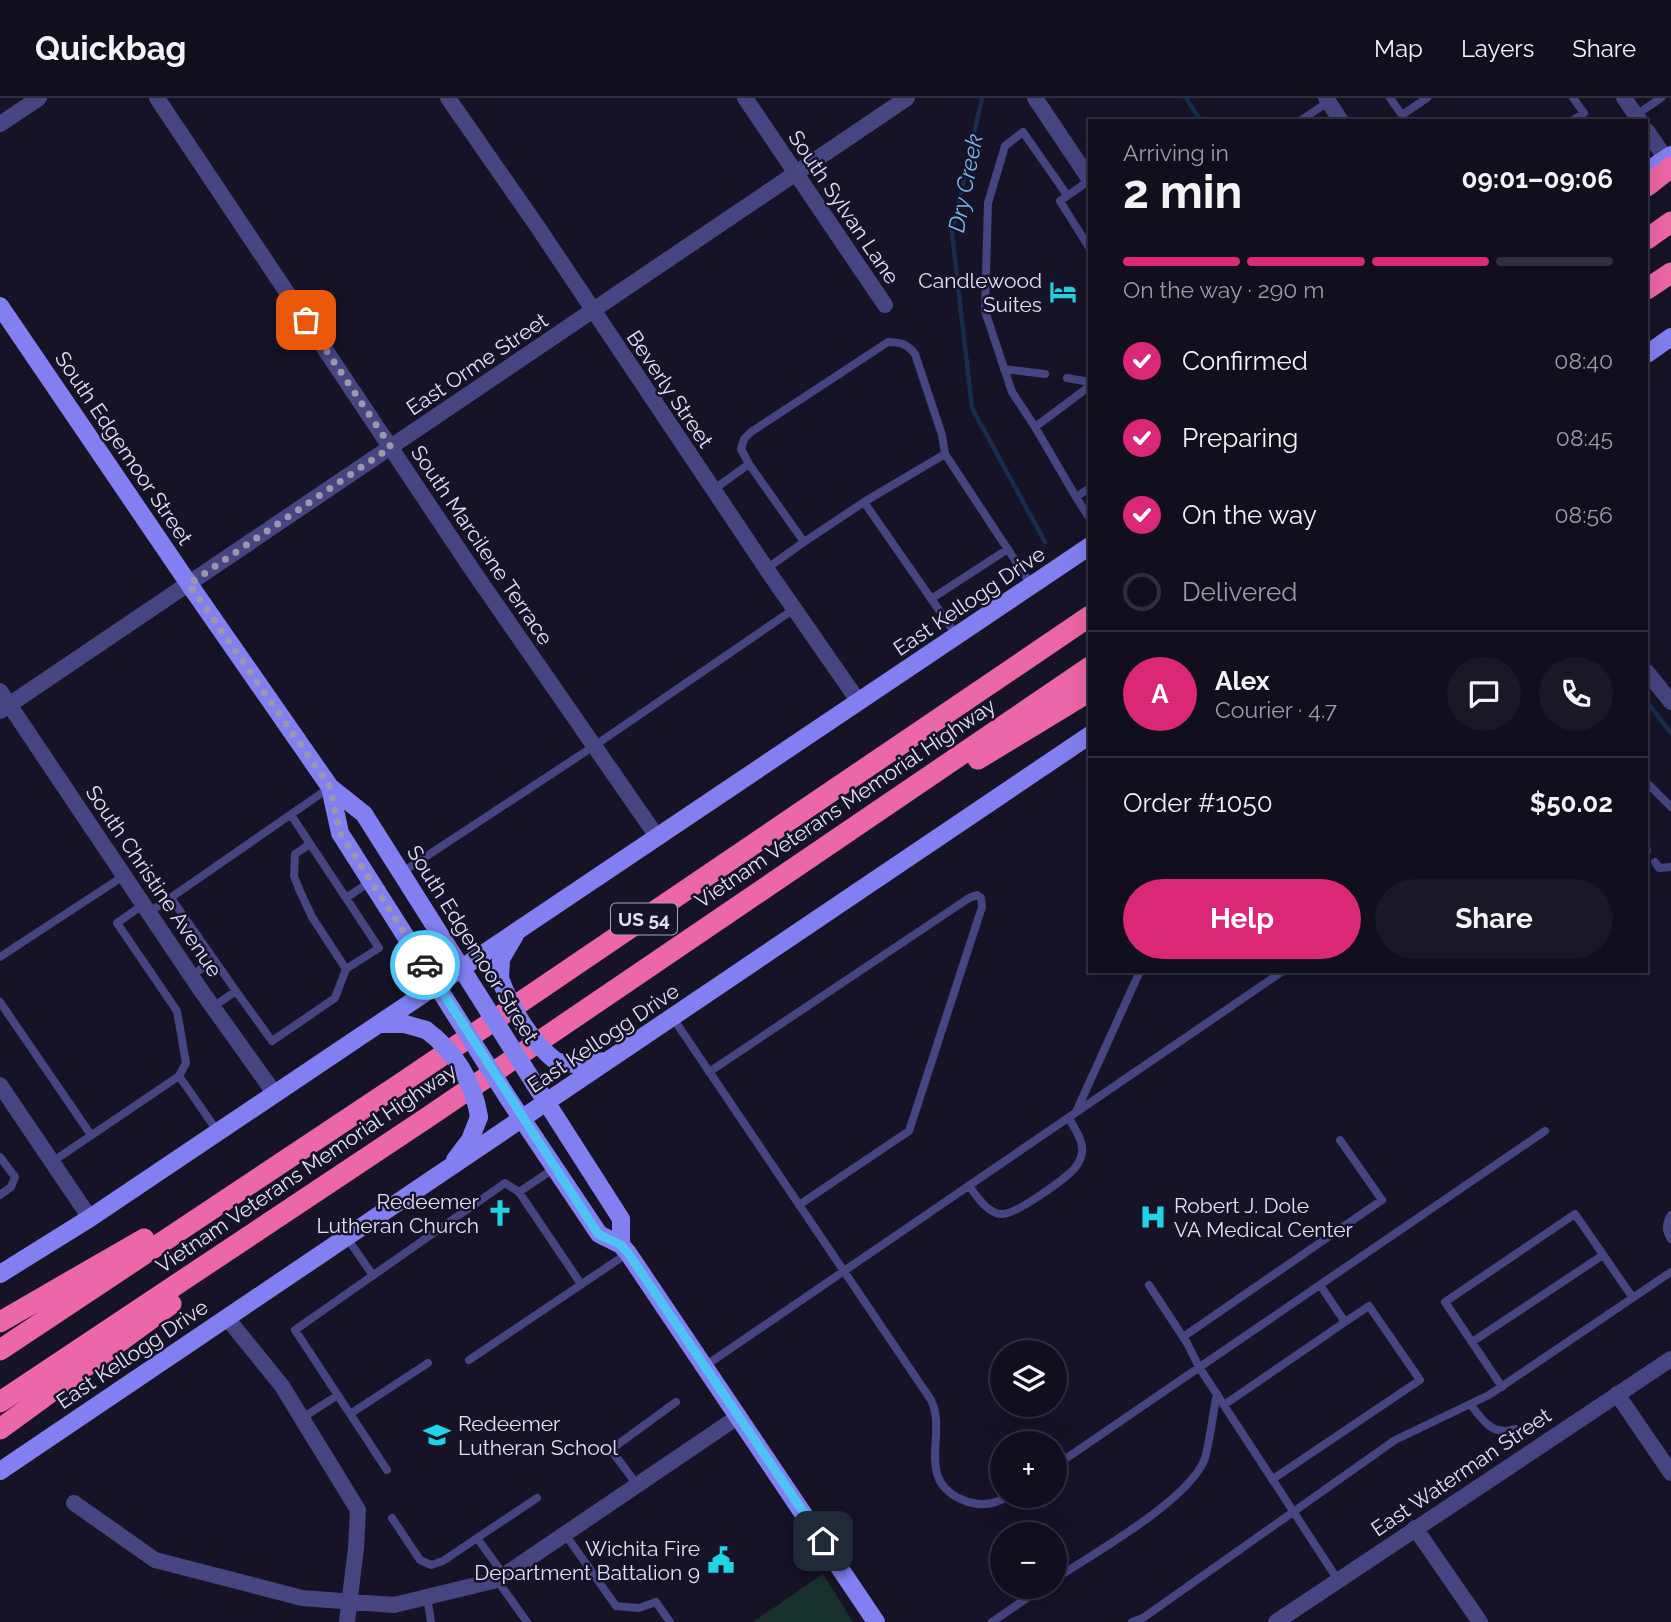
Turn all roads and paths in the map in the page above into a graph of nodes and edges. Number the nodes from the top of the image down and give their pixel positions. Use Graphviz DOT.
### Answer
graph roads {
  1 [pos="39,98"];
  2 [pos="158,98"];
  3 [pos="448,98"];
  4 [pos="745,98"];
  5 [pos="907,98"];
  6 [pos="1035,98"];
  7 [pos="1390,98"];
  8 [pos="1427,98"];
  9 [pos="1573,98"];
  10 [pos="1624,98"];
  11 [pos="1661,98"];
  12 [pos="1327,100"];
  13 [pos="1584,113"];
  14 [pos="1401,118"];
  15 [pos="1638,118"];
  16 [pos="1303,119"];
  17 [pos="1340,119"];
  18 [pos="1575,119"];
  19 [pos="1588,119"];
  20 [pos="0,124"];
  21 [pos="1648,132"];
  22 [pos="1669,160"];
  23 [pos="1648,171"];
  24 [pos="795,173"];
  25 [pos="1088,177"];
  26 [pos="1088,181"];
  27 [pos="1648,185"];
  28 [pos="1068,195"];
  29 [pos="1671,222"];
  30 [pos="1648,238"];
  31 [pos="1088,246"];
  32 [pos="1671,273"];
  33 [pos="1648,288"];
  34 [pos="885,305"];
  35 [pos="0,306"];
  36 [pos="592,310"];
  37 [pos="1671,337"];
  38 [pos="1648,353"];
  39 [pos="1004,369"];
  40 [pos="1045,374"];
  41 [pos="1067,378"];
  42 [pos="1088,383"];
  43 [pos="1088,386"];
  44 [pos="1035,428"];
  45 [pos="391,447"];
  46 [pos="945,454"];
  47 [pos="749,464"];
  48 [pos="1088,489"];
  49 [pos="713,490"];
  50 [pos="1076,497"];
  51 [pos="864,502"];
  52 [pos="1088,516"];
  53 [pos="803,542"];
  54 [pos="1088,548"];
  55 [pos="1008,549"];
  56 [pos="766,569"];
  57 [pos="189,584"];
  58 [pos="1032,586"];
  59 [pos="931,599"];
  60 [pos="1088,602"];
  61 [pos="794,609"];
  62 [pos="1088,617"];
  63 [pos="957,636"];
  64 [pos="1088,668"];
  65 [pos="1648,673"];
  66 [pos="1088,692"];
  67 [pos="3,702"];
  68 [pos="859,702"];
  69 [pos="1671,702"];
  70 [pos="1088,736"];
  71 [pos="594,746"];
  72 [pos="881,757"];
  73 [pos="1648,783"];
  74 [pos="330,787"];
  75 [pos="1671,807"];
  76 [pos="290,815"];
  77 [pos="658,838"];
  78 [pos="310,844"];
  79 [pos="1655,862"];
  80 [pos="1671,867"];
  81 [pos="401,873"];
  82 [pos="125,875"];
  83 [pos="781,877"];
  84 [pos="371,881"];
  85 [pos="172,898"];
  86 [pos="346,898"];
  87 [pos="147,908"];
  88 [pos="517,932"];
  89 [pos="0,957"];
  90 [pos="214,960"];
  91 [pos="346,969"];
  92 [pos="462,969"];
  93 [pos="1139,973"];
  94 [pos="1280,973"];
  95 [pos="191,976"];
  96 [pos="437,986"];
  97 [pos="236,991"];
  98 [pos="0,1002"];
  99 [pos="213,1007"];
  100 [pos="673,1018"];
  101 [pos="379,1024"];
  102 [pos="611,1060"];
  103 [pos="709,1072"];
  104 [pos="179,1076"];
  105 [pos="406,1080"];
  106 [pos="0,1085"];
  107 [pos="275,1094"];
  108 [pos="546,1105"];
  109 [pos="1072,1116"];
  110 [pos="428,1118"];
  111 [pos="523,1120"];
  112 [pos="1545,1131"];
  113 [pos="218,1132"];
  114 [pos="91,1135"];
  115 [pos="1340,1140"];
  116 [pos="0,1157"];
  117 [pos="52,1161"];
  118 [pos="555,1168"];
  119 [pos="446,1171"];
  120 [pos="969,1186"];
  121 [pos="519,1192"];
  122 [pos="0,1195"];
  123 [pos="799,1205"];
  124 [pos="1671,1215"];
  125 [pos="90,1217"];
  126 [pos="347,1238"];
  127 [pos="1671,1239"];
  128 [pos="624,1249"];
  129 [pos="1603,1255"];
  130 [pos="844,1271"];
  131 [pos="1671,1272"];
  132 [pos="0,1274"];
  133 [pos="372,1274"];
  134 [pos="582,1284"];
  135 [pos="1149,1285"];
  136 [pos="1320,1285"];
  137 [pos="1633,1298"];
  138 [pos="227,1318"];
  139 [pos="0,1322"];
  140 [pos="1346,1322"];
  141 [pos="1183,1337"];
  142 [pos="1472,1342"];
  143 [pos="0,1350"];
  144 [pos="1671,1359"];
  145 [pos="469,1360"];
  146 [pos="428,1363"];
  147 [pos="705,1366"];
  148 [pos="1199,1367"];
  149 [pos="1502,1387"];
  150 [pos="1217,1394"];
  151 [pos="1617,1394"];
  152 [pos="338,1395"];
  153 [pos="0,1402"];
  154 [pos="676,1402"];
  155 [pos="1224,1405"];
  156 [pos="1471,1405"];
  157 [pos="350,1414"];
  158 [pos="739,1416"];
  159 [pos="301,1418"];
  160 [pos="0,1429"];
  161 [pos="1515,1429"];
  162 [pos="1067,1458"];
  163 [pos="387,1470"];
  164 [pos="0,1471"];
  165 [pos="1671,1473"];
  166 [pos="1273,1479"];
  167 [pos="638,1486"];
  168 [pos="537,1498"];
  169 [pos="74,1503"];
  170 [pos="990,1504"];
  171 [pos="1293,1510"];
  172 [pos="392,1518"];
  173 [pos="1415,1528"];
  174 [pos="565,1534"];
  175 [pos="477,1538"];
  176 [pos="1067,1571"];
  177 [pos="500,1578"];
  178 [pos="1338,1580"];
  179 [pos="427,1597"];
  180 [pos="1026,1599"];
  181 [pos="350,1602"];
  182 [pos="347,1622"];
  183 [pos="431,1622"];
  184 [pos="527,1622"];
  185 [pos="670,1622"];
  186 [pos="876,1622"];
  187 [pos="992,1622"];
  188 [pos="1132,1622"];
  189 [pos="1276,1622"];
  190 [pos="1480,1622"];
  1 -- 20 [label="street"];
  2 -- 45 [label="street, South Marcilene Terrace"];
  3 -- 36 [label="street, Beverly Street"];
  4 -- 24 [label="street, South Sylvan Lane"];
  5 -- 24 [label="street, East Orme Street"];
  6 -- 25 [label="street"];
  7 -- 14 [label="lane"];
  8 -- 14 [label="lane"];
  9 -- 13 [label="lane"];
  10 -- 15 [label="street"];
  11 -- 15 [label="lane"];
  12 -- 16 [label="lane"];
  12 -- 17 [label="street"];
  13 -- 18 [label="lane"];
  13 -- 19 [label="lane"];
  21 -- 22 [label="street"];
  22 -- 23 [label="main road"];
  22 -- 27 [label="highway"];
  24 -- 34 [label="street, South Sylvan Lane"];
  24 -- 36 [label="street, East Orme Street"];
  26 -- 28 [label="lane"];
  28 -- 31 [label="lane"];
  28 -- 39 [label="lane"];
  29 -- 30 [label="highway"];
  32 -- 33 [label="highway"];
  35 -- 57 [label="main road, South Edgemoor Street"];
  36 -- 45 [label="street, East Orme Street"];
  36 -- 49 [label="street, Beverly Street"];
  37 -- 38 [label="main road"];
  39 -- 40 [label="lane"];
  39 -- 44 [label="lane"];
  41 -- 42 [label="lane"];
  43 -- 44 [label="lane"];
  44 -- 50 [label="lane"];
  45 -- 57 [label="street, East Orme Street"];
  45 -- 71 [label="street, South Marcilene Terrace"];
  46 -- 47 [label="lane"];
  46 -- 51 [label="lane"];
  46 -- 55 [label="lane"];
  47 -- 49 [label="lane"];
  47 -- 53 [label="lane"];
  48 -- 50 [label="lane"];
  49 -- 56 [label="street, Beverly Street"];
  50 -- 52 [label="lane"];
  51 -- 53 [label="lane"];
  51 -- 59 [label="lane"];
  53 -- 56 [label="lane"];
  54 -- 58 [label="main road, East Kellogg Drive"];
  55 -- 58 [label="lane"];
  55 -- 59 [label="lane"];
  56 -- 61 [label="street, Beverly Street"];
  57 -- 67 [label="street, East Orme Street"];
  57 -- 74 [label="main road, South Edgemoor Street"];
  58 -- 63 [label="main road, East Kellogg Drive"];
  59 -- 63 [label="lane"];
  60 -- 72 [label="highway"];
  61 -- 68 [label="street, Beverly Street"];
  61 -- 71 [label="lane"];
  62 -- 72 [label="highway, Vietnam Veterans Memorial Highway / US 54"];
  63 -- 68 [label="main road, East Kellogg Drive"];
  64 -- 83 [label="highway, Vietnam Veterans Memorial Highway / US 54"];
  65 -- 69 [label="street"];
  66 -- 83 [label="highway"];
  67 -- 82 [label="street, South Christine Avenue"];
  68 -- 77 [label="main road, East Kellogg Drive"];
  70 -- 100 [label="main road, East Kellogg Drive"];
  71 -- 77 [label="street, South Marcilene Terrace"];
  71 -- 81 [label="lane"];
  72 -- 105 [label="highway, Vietnam Veterans Memorial Highway / US 54"];
  73 -- 75 [label="lane"];
  74 -- 76 [label="lane"];
  74 -- 81 [label="main road, South Edgemoor Street"];
  74 -- 84 [label="main road, South Edgemoor Street"];
  76 -- 78 [label="lane"];
  76 -- 85 [label="lane"];
  77 -- 88 [label="main road, East Kellogg Drive"];
  78 -- 86 [label="lane"];
  78 -- 91 [label="lane"];
  79 -- 80 [label="lane"];
  81 -- 92 [label="main road, South Edgemoor Street"];
  82 -- 87 [label="street, South Christine Avenue"];
  82 -- 89 [label="lane"];
  83 -- 110 [label="highway, Vietnam Veterans Memorial Highway / US 54"];
  84 -- 86 [label="lane"];
  84 -- 96 [label="main road, South Edgemoor Street"];
  85 -- 87 [label="lane"];
  85 -- 90 [label="lane"];
  86 -- 91 [label="lane"];
  87 -- 95 [label="street, South Christine Avenue"];
  87 -- 104 [label="lane"];
  88 -- 92 [label="main road, East Kellogg Drive"];
  88 -- 102 [label="main road, bridge"];
  90 -- 95 [label="lane"];
  90 -- 97 [label="lane"];
  91 -- 97 [label="lane"];
  92 -- 96 [label="main road, East Kellogg Drive"];
  92 -- 108 [label="main road, South Edgemoor Street, bridge"];
  93 -- 109 [label="lane"];
  94 -- 109 [label="lane"];
  95 -- 99 [label="street, South Christine Avenue"];
  96 -- 101 [label="main road, East Kellogg Drive"];
  96 -- 111 [label="main road, South Edgemoor Street, bridge"];
  97 -- 99 [label="lane"];
  98 -- 114 [label="lane"];
  99 -- 107 [label="street, South Christine Avenue"];
  100 -- 102 [label="main road, East Kellogg Drive"];
  100 -- 103 [label="lane"];
  101 -- 107 [label="main road, East Kellogg Drive"];
  101 -- 119 [label="main road, bridge"];
  102 -- 108 [label="main road, East Kellogg Drive"];
  103 -- 123 [label="lane"];
  103 -- 123 [label="lane"];
  104 -- 113 [label="lane"];
  104 -- 114 [label="lane"];
  105 -- 139 [label="highway"];
  105 -- 143 [label="highway, Vietnam Veterans Memorial Highway / US 54"];
  106 -- 117 [label="street"];
  107 -- 113 [label="main road, East Kellogg Drive"];
  108 -- 111 [label="main road, East Kellogg Drive"];
  108 -- 128 [label="main road, South Edgemoor Street"];
  109 -- 120 [label="lane"];
  109 -- 120 [label="lane"];
  110 -- 153 [label="highway, Vietnam Veterans Memorial Highway / US 54"];
  110 -- 160 [label="highway"];
  111 -- 118 [label="main road, South Edgemoor Street"];
  111 -- 119 [label="main road, East Kellogg Drive"];
  112 -- 136 [label="lane"];
  113 -- 125 [label="main road, East Kellogg Drive"];
  114 -- 117 [label="lane"];
  115 -- 141 [label="lane"];
  116 -- 122 [label="lane"];
  117 -- 125 [label="street"];
  118 -- 121 [label="lane"];
  118 -- 128 [label="main road, South Edgemoor Street"];
  119 -- 126 [label="main road, East Kellogg Drive"];
  120 -- 130 [label="lane"];
  121 -- 133 [label="lane"];
  121 -- 134 [label="lane"];
  123 -- 130 [label="lane"];
  124 -- 127 [label="lane"];
  125 -- 132 [label="main road, East Kellogg Drive"];
  126 -- 133 [label="lane"];
  126 -- 138 [label="main road, East Kellogg Drive"];
  128 -- 134 [label="lane"];
  128 -- 147 [label="main road, South Edgemoor Street"];
  129 -- 137 [label="lane"];
  129 -- 142 [label="lane"];
  129 -- 142 [label="lane"];
  130 -- 147 [label="lane"];
  130 -- 170 [label="lane"];
  131 -- 137 [label="lane"];
  133 -- 152 [label="lane"];
  134 -- 145 [label="lane"];
  135 -- 141 [label="lane"];
  136 -- 140 [label="lane"];
  136 -- 148 [label="lane"];
  137 -- 149 [label="lane"];
  138 -- 159 [label="street"];
  138 -- 164 [label="main road, East Kellogg Drive"];
  140 -- 155 [label="lane"];
  140 -- 166 [label="lane"];
  141 -- 148 [label="lane"];
  142 -- 149 [label="lane"];
  144 -- 151 [label="street, East Waterman Street"];
  146 -- 157 [label="lane"];
  147 -- 158 [label="main road, South Edgemoor Street"];
  148 -- 150 [label="lane"];
  148 -- 162 [label="lane"];
  149 -- 156 [label="lane"];
  150 -- 155 [label="lane"];
  150 -- 176 [label="lane"];
  151 -- 165 [label="street"];
  151 -- 173 [label="street, East Waterman Street"];
  152 -- 157 [label="lane"];
  152 -- 159 [label="lane"];
  154 -- 167 [label="lane"];
  155 -- 166 [label="lane"];
  156 -- 161 [label="lane"];
  156 -- 171 [label="lane"];
  157 -- 163 [label="lane"];
  158 -- 167 [label="street"];
  158 -- 186 [label="main road, South Edgemoor Street"];
  159 -- 181 [label="street"];
  166 -- 171 [label="lane"];
  167 -- 174 [label="street"];
  168 -- 175 [label="lane"];
  169 -- 181 [label="street"];
  171 -- 178 [label="lane"];
  171 -- 188 [label="lane"];
  172 -- 175 [label="lane"];
  173 -- 178 [label="street, East Waterman Street"];
  173 -- 190 [label="street"];
  174 -- 177 [label="street"];
  174 -- 185 [label="lane"];
  175 -- 177 [label="lane"];
  177 -- 179 [label="street"];
  177 -- 184 [label="lane"];
  178 -- 189 [label="street, East Waterman Street"];
  179 -- 181 [label="street"];
  179 -- 183 [label="lane"];
  180 -- 187 [label="lane"];
  181 -- 182 [label="street"];
}
